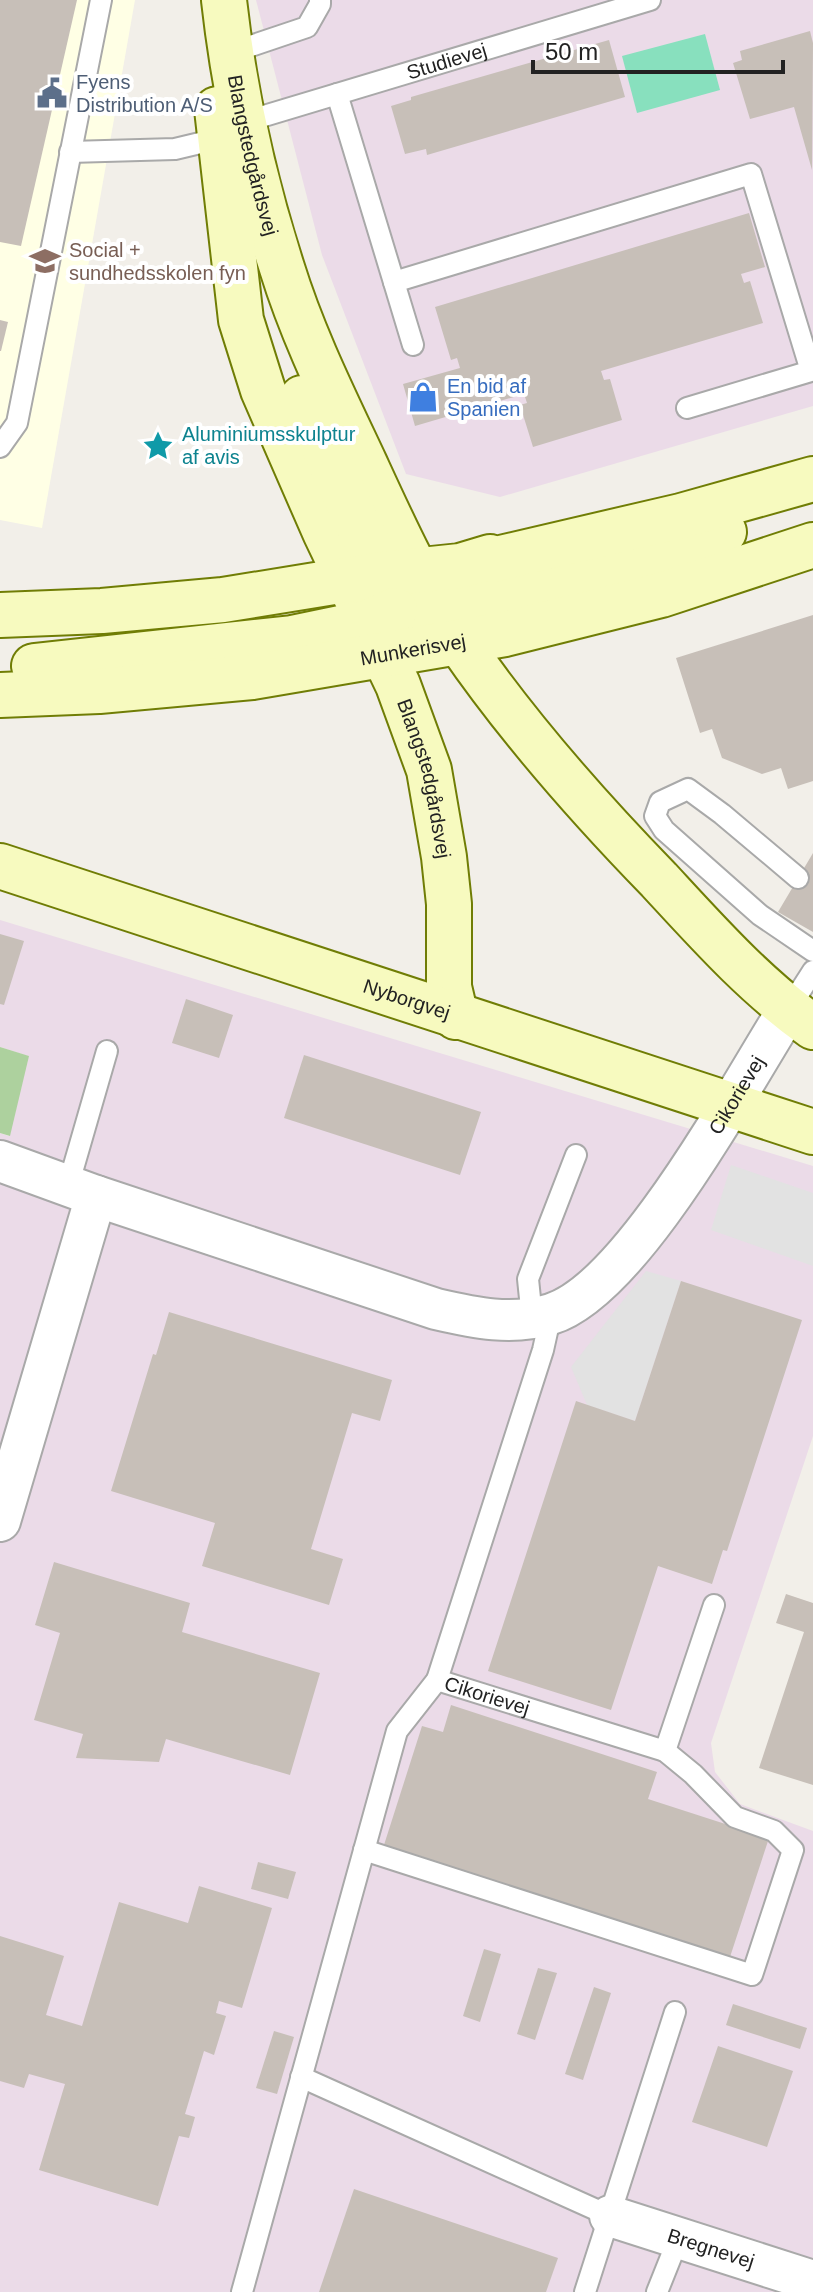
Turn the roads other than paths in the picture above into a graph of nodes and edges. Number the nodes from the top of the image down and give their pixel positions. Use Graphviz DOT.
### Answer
graph roads {
  1 [pos="101,0"];
  2 [pos="207,0"];
  3 [pos="224,0"];
  4 [pos="320,0"];
  5 [pos="650,0"];
  6 [pos="230,53"];
  7 [pos="337,94"];
  8 [pos="232,130"];
  9 [pos="70,152"];
  10 [pos="394,282"];
  11 [pos="413,345"];
  12 [pos="687,408"];
  13 [pos="0,447"];
  14 [pos="813,479"];
  15 [pos="813,493"];
  16 [pos="813,545"];
  17 [pos="402,611"];
  18 [pos="0,615"];
  19 [pos="0,670"];
  20 [pos="0,695"];
  21 [pos="0,866"];
  22 [pos="798,878"];
  23 [pos="813,951"];
  24 [pos="813,971"];
  25 [pos="456,1017"];
  26 [pos="801,1019"];
  27 [pos="107,1051"];
  28 [pos="729,1105"];
  29 [pos="813,1132"];
  30 [pos="576,1155"];
  31 [pos="0,1161"];
  32 [pos="82,1191"];
  33 [pos="541,1316"];
  34 [pos="0,1521"];
  35 [pos="714,1605"];
  36 [pos="437,1680"];
  37 [pos="665,1751"];
  38 [pos="364,1850"];
  39 [pos="675,2012"];
  40 [pos="301,2077"];
  41 [pos="610,2216"];
  42 [pos="679,2237"];
  43 [pos="813,2281"];
  44 [pos="242,2292"];
  45 [pos="585,2292"];
  46 [pos="657,2292"];
  1 -- 9 [label="lane"];
  2 -- 8 [label="main road, Blangstedgårdsvej"];
  3 -- 6 [label="main road, Blangstedgårdsvej"];
  4 -- 6 [label="lane"];
  5 -- 7 [label="lane, Studievej"];
  6 -- 8 [label="main road, Blangstedgårdsvej"];
  7 -- 8 [label="lane, Studievej"];
  7 -- 10 [label="lane"];
  8 -- 9 [label="lane, Studievej"];
  8 -- 17 [label="main road, Blangstedgårdsvej"];
  8 -- 17 [label="main road, Blangstedgårdsvej"];
  9 -- 13 [label="lane"];
  10 -- 11 [label="lane"];
  10 -- 12 [label="lane"];
  14 -- 17 [label="main road, Munkerisvej"];
  15 -- 17 [label="main road"];
  16 -- 17 [label="main road, Munkerisvej"];
  17 -- 18 [label="main road, Munkerisvej"];
  17 -- 19 [label="main road"];
  17 -- 20 [label="main road, Munkerisvej"];
  17 -- 25 [label="main road, Blangstedgårdsvej"];
  17 -- 26 [label="main road"];
  21 -- 25 [label="main road, Nyborgvej"];
  22 -- 23 [label="lane"];
  24 -- 26 [label="lane"];
  25 -- 28 [label="main road, Nyborgvej"];
  26 -- 28 [label="street, Cikorievej"];
  27 -- 32 [label="lane"];
  28 -- 29 [label="main road, Nyborgvej"];
  28 -- 33 [label="street, Cikorievej"];
  30 -- 33 [label="lane"];
  31 -- 32 [label="street, Cikorievej"];
  32 -- 33 [label="street, Cikorievej"];
  32 -- 34 [label="street"];
  33 -- 36 [label="lane, Cikorievej"];
  35 -- 37 [label="lane"];
  36 -- 37 [label="lane, Cikorievej"];
  36 -- 38 [label="lane"];
  37 -- 38 [label="lane"];
  38 -- 40 [label="lane"];
  39 -- 41 [label="lane"];
  40 -- 41 [label="lane"];
  40 -- 44 [label="lane"];
  41 -- 42 [label="street, Bregnevej"];
  41 -- 45 [label="lane"];
  42 -- 43 [label="street, Bregnevej"];
  42 -- 46 [label="lane"];
}
